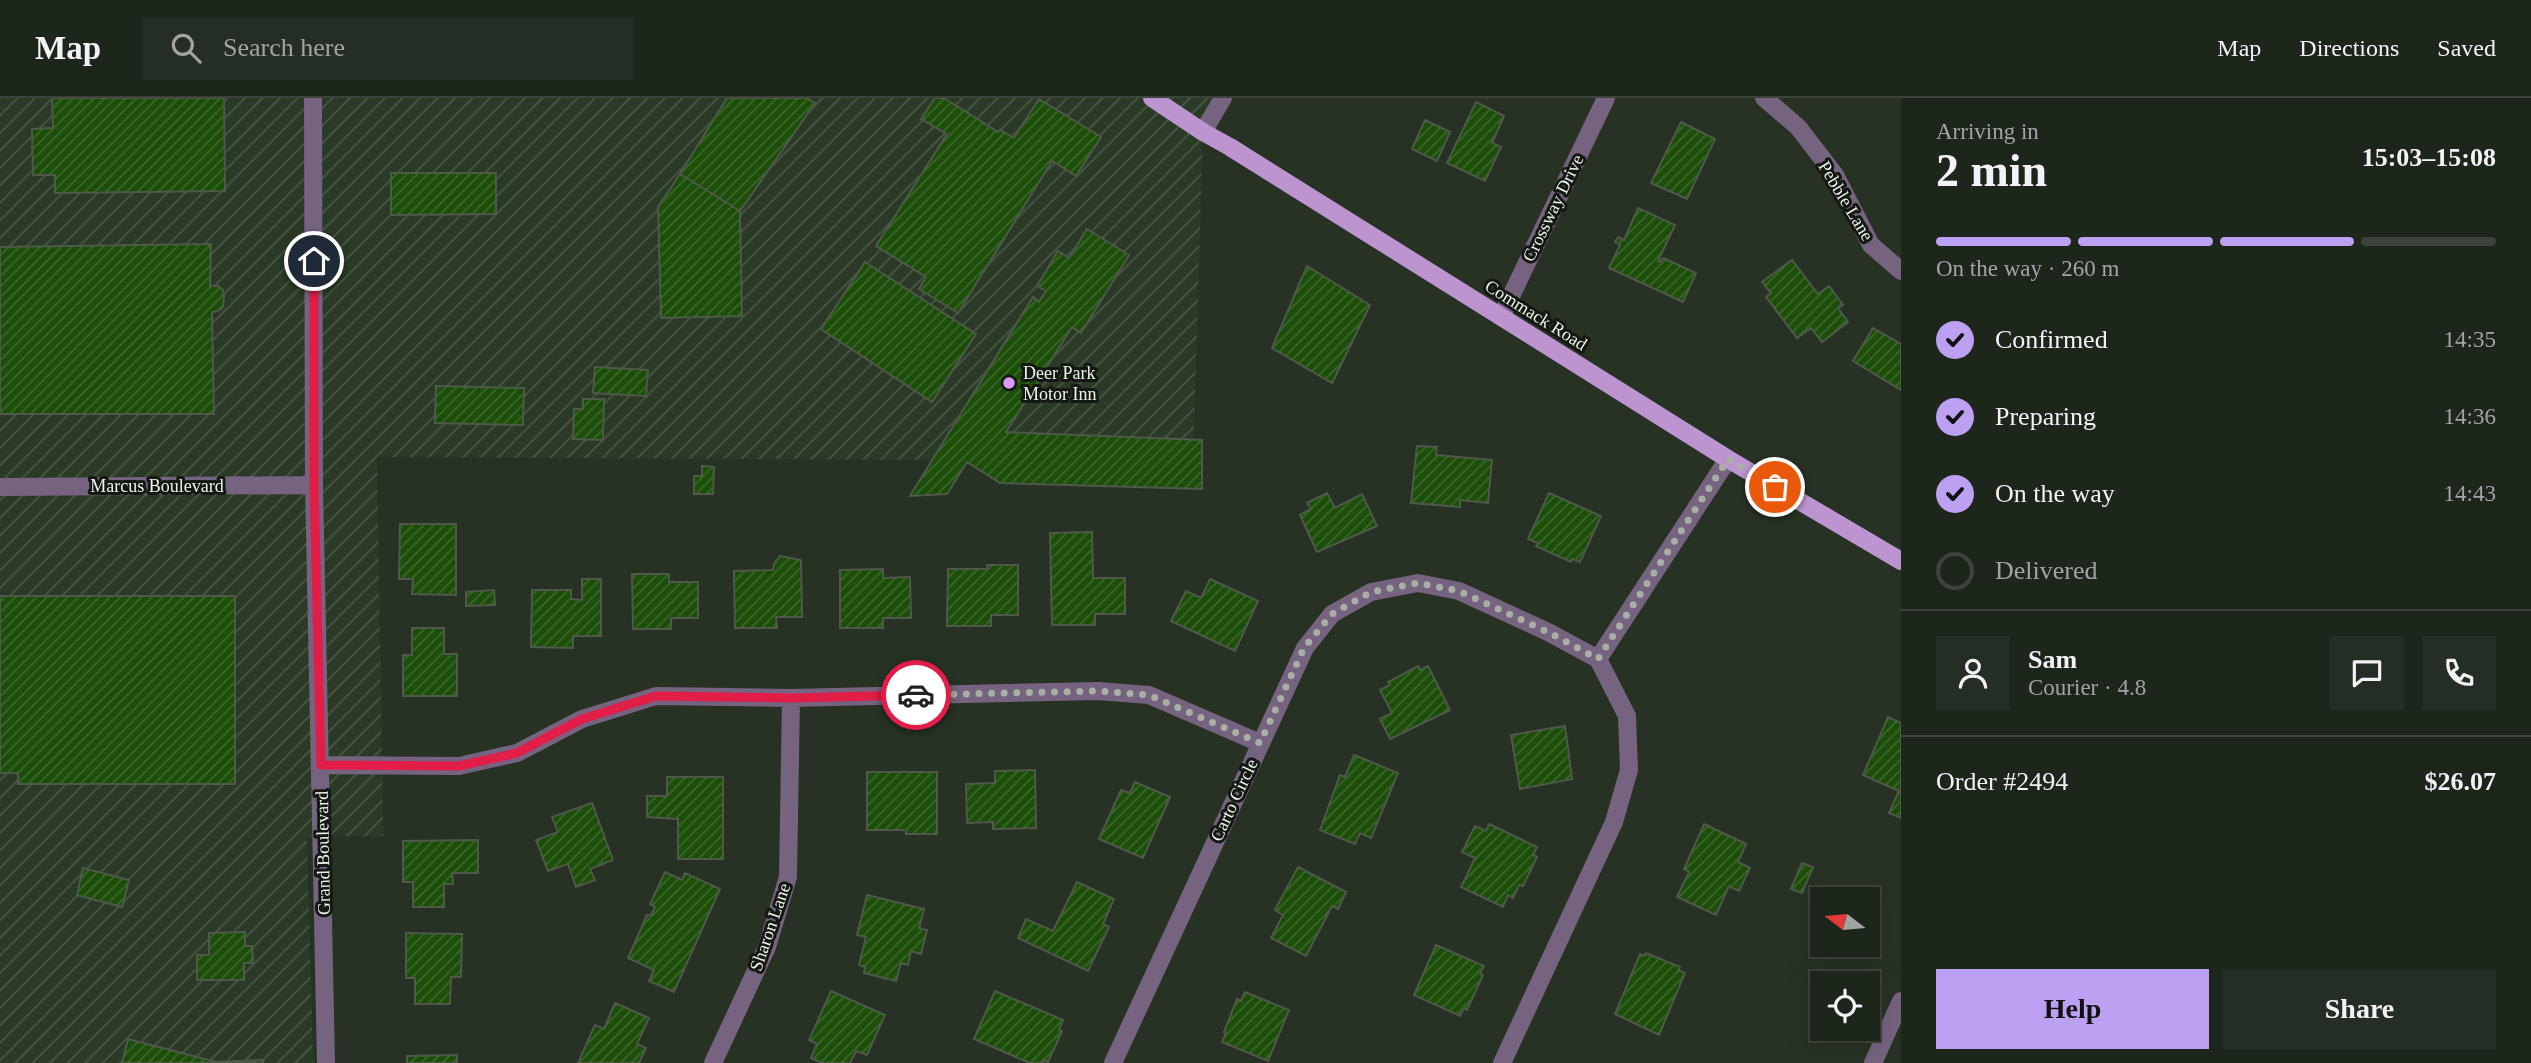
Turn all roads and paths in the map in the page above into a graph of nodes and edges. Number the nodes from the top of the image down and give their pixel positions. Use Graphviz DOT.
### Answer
graph roads {
  1 [pos="313,98"];
  2 [pos="1152,98"];
  3 [pos="1223,98"];
  4 [pos="1606,98"];
  5 [pos="1764,98"];
  6 [pos="1203,132"];
  7 [pos="1901,271"];
  8 [pos="1501,317"];
  9 [pos="1728,459"];
  10 [pos="314,485"];
  11 [pos="0,487"];
  12 [pos="1901,561"];
  13 [pos="1598,659"];
  14 [pos="791,698"];
  15 [pos="1260,743"];
  16 [pos="321,765"];
  17 [pos="1901,1002"];
  18 [pos="326,1063"];
  19 [pos="713,1063"];
  20 [pos="1113,1063"];
  21 [pos="1502,1063"];
  22 [pos="1873,1063"];
  1 -- 10 [label="street, Grand Boulevard"];
  2 -- 6 [label="main road, Commack Road"];
  3 -- 6 [label="street"];
  4 -- 8 [label="street, Crossway Drive"];
  5 -- 7 [label="street, Pebble Lane"];
  6 -- 8 [label="main road, Commack Road"];
  8 -- 9 [label="main road, Commack Road"];
  9 -- 12 [label="main road, Commack Road"];
  9 -- 13 [label="street"];
  10 -- 11 [label="street, Marcus Boulevard"];
  10 -- 16 [label="street, Grand Boulevard"];
  13 -- 15 [label="street, Carto Circle"];
  13 -- 21 [label="street"];
  14 -- 15 [label="street"];
  14 -- 16 [label="street"];
  14 -- 19 [label="street, Sharon Lane"];
  15 -- 20 [label="street, Carto Circle"];
  16 -- 18 [label="street, Grand Boulevard"];
  17 -- 22 [label="street"];
}
